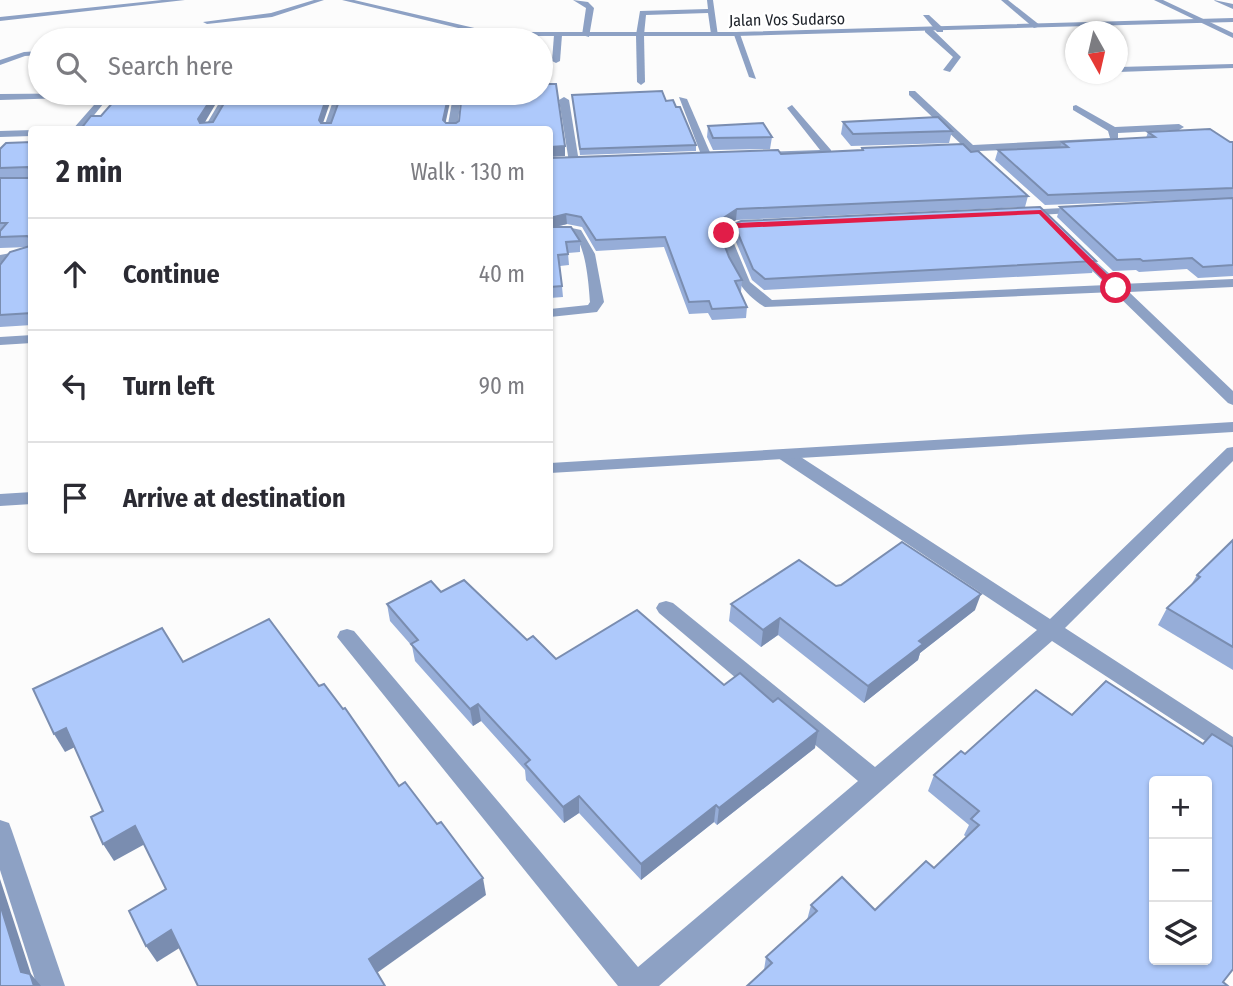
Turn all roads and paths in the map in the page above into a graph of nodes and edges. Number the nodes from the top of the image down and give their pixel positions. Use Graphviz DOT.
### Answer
graph roads {
  1 [pos="183,0"];
  2 [pos="321,0"];
  3 [pos="345,0"];
  4 [pos="576,0"];
  5 [pos="710,0"];
  6 [pos="1004,0"];
  7 [pos="1157,0"];
  8 [pos="1217,0"];
  9 [pos="1233,7"];
  10 [pos="712,11"];
  11 [pos="926,17"];
  12 [pos="0,19"];
  13 [pos="1233,20"];
  14 [pos="1201,21"];
  15 [pos="206,22"];
  16 [pos="1037,26"];
  17 [pos="466,28"];
  18 [pos="928,30"];
  19 [pos="940,30"];
  20 [pos="715,34"];
  21 [pos="736,34"];
  22 [pos="553,35"];
  23 [pos="558,35"];
  24 [pos="586,35"];
  25 [pos="640,35"];
  26 [pos="1233,36"];
  27 [pos="28,54"];
  28 [pos="556,61"];
  29 [pos="0,63"];
  30 [pos="1233,66"];
  31 [pos="947,70"];
  32 [pos="1128,70"];
  33 [pos="753,77"];
  34 [pos="641,82"];
  35 [pos="912,93"];
  36 [pos="28,96"];
  37 [pos="0,97"];
  38 [pos="682,99"];
  39 [pos="564,100"];
  40 [pos="97,105"];
  41 [pos="223,105"];
  42 [pos="336,105"];
  43 [pos="456,105"];
  44 [pos="792,108"];
  45 [pos="1076,108"];
  46 [pos="79,126"];
  47 [pos="210,126"];
  48 [pos="329,126"];
  49 [pos="453,126"];
  50 [pos="1179,127"];
  51 [pos="1113,130"];
  52 [pos="28,133"];
  53 [pos="0,134"];
  54 [pos="971,148"];
  55 [pos="932,149"];
  56 [pos="827,152"];
  57 [pos="840,152"];
  58 [pos="747,155"];
  59 [pos="720,156"];
  60 [pos="693,157"];
  61 [pos="707,157"];
  62 [pos="587,161"];
  63 [pos="562,162"];
  64 [pos="574,162"];
  65 [pos="991,166"];
  66 [pos="1096,209"];
  67 [pos="1013,213"];
  68 [pos="764,225"];
  69 [pos="553,232"];
  70 [pos="1069,240"];
  71 [pos="28,254"];
  72 [pos="0,259"];
  73 [pos="1233,283"];
  74 [pos="1116,288"];
  75 [pos="553,313"];
  76 [pos="28,339"];
  77 [pos="0,341"];
  78 [pos="1233,400"];
  79 [pos="1233,428"];
  80 [pos="1233,452"];
  81 [pos="784,454"];
  82 [pos="553,468"];
  83 [pos="28,498"];
  84 [pos="0,500"];
  85 [pos="666,608"];
  86 [pos="1051,630"];
  87 [pos="347,637"];
  88 [pos="1233,749"];
  89 [pos="876,782"];
  90 [pos="0,831"];
  91 [pos="51,986"];
  92 [pos="637,986"];
  1 -- 12 [label="street"];
  2 -- 15 [label="street"];
  3 -- 17 [label="street, Jalan Vos Sudarso"];
  4 -- 24 [label="street"];
  5 -- 10 [label="street"];
  6 -- 16 [label="street"];
  7 -- 14 [label="street"];
  8 -- 9 [label="street"];
  10 -- 20 [label="street"];
  10 -- 25 [label="street"];
  11 -- 19 [label="street"];
  13 -- 14 [label="street, Jalan Vos Sudarso"];
  14 -- 16 [label="street, Jalan Vos Sudarso"];
  14 -- 26 [label="street"];
  16 -- 19 [label="street, Jalan Vos Sudarso"];
  18 -- 19 [label="street, Jalan Vos Sudarso"];
  18 -- 21 [label="street, Jalan Vos Sudarso"];
  18 -- 31 [label="street"];
  20 -- 21 [label="street, Jalan Vos Sudarso"];
  20 -- 25 [label="street, Jalan Vos Sudarso"];
  21 -- 33 [label="street"];
  22 -- 23 [label="street, Jalan Vos Sudarso"];
  23 -- 24 [label="street, Jalan Vos Sudarso"];
  23 -- 28 [label="street"];
  24 -- 25 [label="street, Jalan Vos Sudarso"];
  25 -- 34 [label="street"];
  27 -- 29 [label="street"];
  30 -- 32 [label="street"];
  35 -- 54 [label="street"];
  36 -- 37 [label="street"];
  38 -- 61 [label="street"];
  39 -- 64 [label="street"];
  40 -- 46 [label="street"];
  41 -- 47 [label="street"];
  42 -- 48 [label="street"];
  43 -- 49 [label="street"];
  44 -- 56 [label="street"];
  45 -- 51 [label="street"];
  50 -- 51 [label="street"];
  51 -- 54 [label="street"];
  52 -- 53 [label="street"];
  54 -- 55 [label="street"];
  54 -- 65 [label="street"];
  56 -- 57 [label="street"];
  56 -- 58 [label="street"];
  59 -- 61 [label="street"];
  60 -- 61 [label="street"];
  62 -- 64 [label="street"];
  63 -- 64 [label="street"];
  66 -- 67 [label="street"];
  68 -- 74 [label="street"];
  69 -- 75 [label="street"];
  70 -- 74 [label="street"];
  71 -- 72 [label="street"];
  73 -- 74 [label="street"];
  74 -- 78 [label="street"];
  76 -- 77 [label="street"];
  79 -- 81 [label="street"];
  80 -- 86 [label="street"];
  81 -- 82 [label="street"];
  81 -- 86 [label="street"];
  83 -- 84 [label="street"];
  85 -- 89 [label="street"];
  86 -- 88 [label="street"];
  86 -- 89 [label="street"];
  87 -- 92 [label="street"];
  89 -- 92 [label="street"];
  90 -- 91 [label="street"];
}
